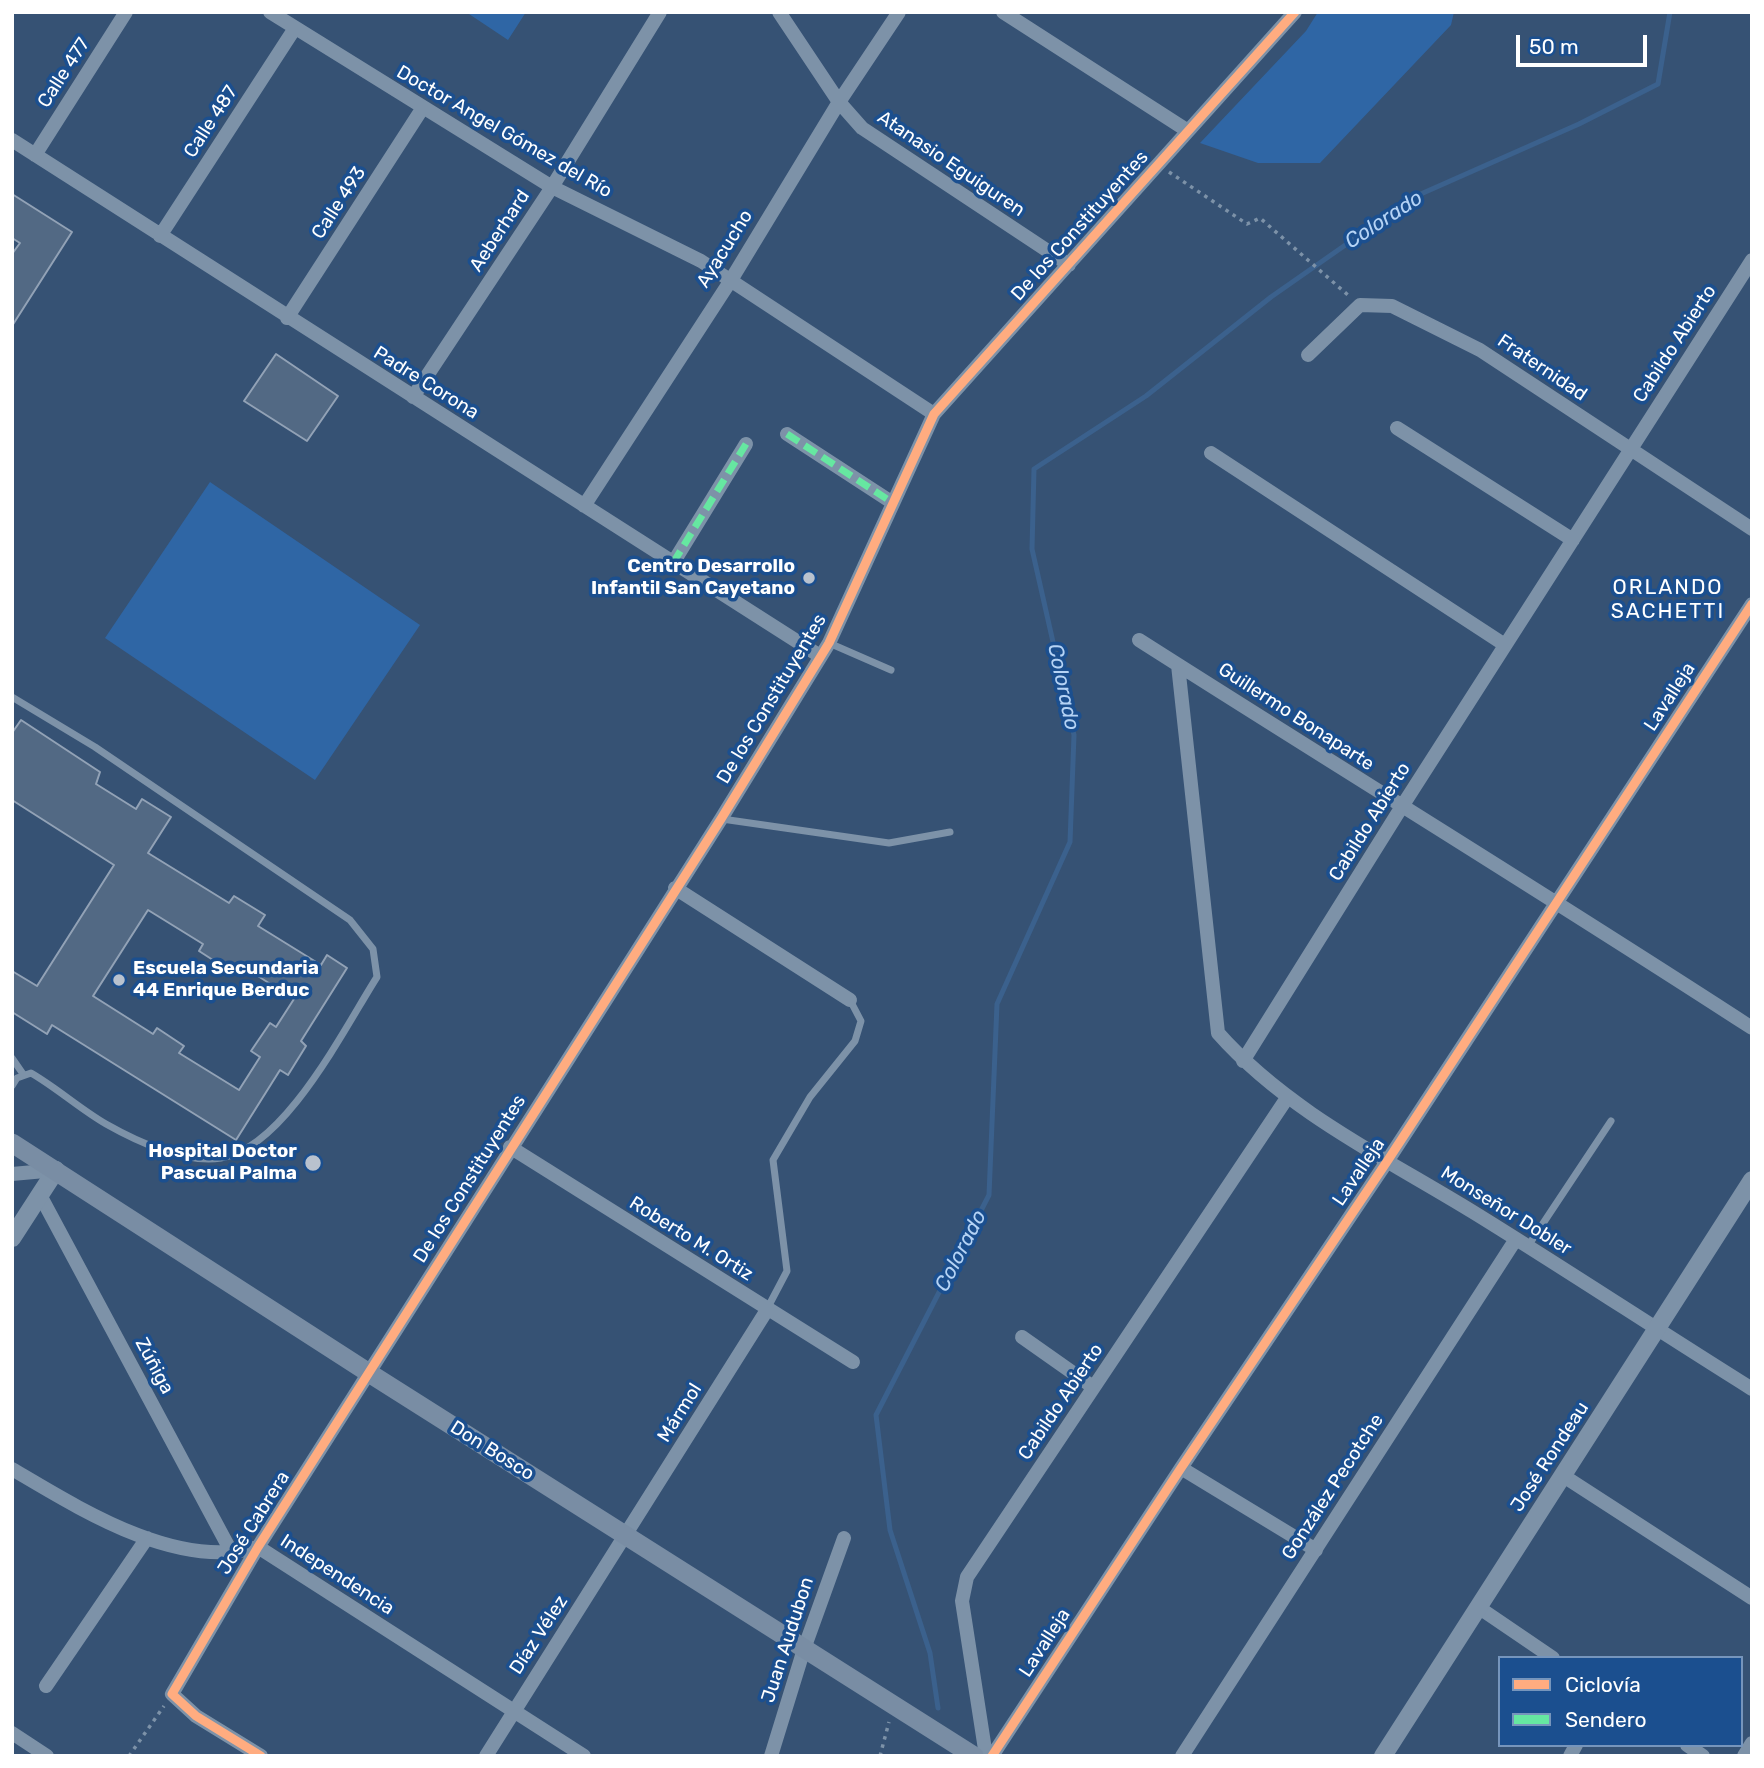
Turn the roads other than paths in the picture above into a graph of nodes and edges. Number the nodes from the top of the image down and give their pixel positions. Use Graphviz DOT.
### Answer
graph roads {
  1 [pos="126,12"];
  2 [pos="270,12"];
  3 [pos="660,12"];
  4 [pos="779,12"];
  5 [pos="899,12"];
  6 [pos="1003,12"];
  7 [pos="1295,12"];
  8 [pos="295,28"];
  9 [pos="839,102"];
  10 [pos="422,109"];
  11 [pos="1188,131"];
  12 [pos="12,140"];
  13 [pos="35,155"];
  14 [pos="552,187"];
  15 [pos="160,236"];
  16 [pos="1752,260"];
  17 [pos="1069,265"];
  18 [pos="731,280"];
  19 [pos="288,318"];
  20 [pos="1308,355"];
  21 [pos="413,397"];
  22 [pos="934,414"];
  23 [pos="1397,428"];
  24 [pos="787,434"];
  25 [pos="746,444"];
  26 [pos="1630,450"];
  27 [pos="1211,453"];
  28 [pos="893,503"];
  29 [pos="584,506"];
  30 [pos="1752,529"];
  31 [pos="1573,540"];
  32 [pos="673,563"];
  33 [pos="1752,604"];
  34 [pos="1139,640"];
  35 [pos="829,643"];
  36 [pos="1505,646"];
  37 [pos="820,656"];
  38 [pos="1178,665"];
  39 [pos="891,670"];
  40 [pos="12,697"];
  41 [pos="1401,808"];
  42 [pos="721,819"];
  43 [pos="950,832"];
  44 [pos="676,888"];
  45 [pos="1557,901"];
  46 [pos="850,1000"];
  47 [pos="1752,1028"];
  48 [pos="12,1058"];
  49 [pos="1243,1061"];
  50 [pos="23,1074"];
  51 [pos="12,1086"];
  52 [pos="1287,1098"];
  53 [pos="1611,1121"];
  54 [pos="12,1143"];
  55 [pos="510,1147"];
  56 [pos="1388,1160"];
  57 [pos="56,1170"];
  58 [pos="12,1174"];
  59 [pos="1752,1180"];
  60 [pos="40,1195"];
  61 [pos="12,1238"];
  62 [pos="1522,1242"];
  63 [pos="767,1310"];
  64 [pos="1656,1329"];
  65 [pos="1022,1337"];
  66 [pos="853,1362"];
  67 [pos="369,1373"];
  68 [pos="1093,1387"];
  69 [pos="1752,1389"];
  70 [pos="1181,1468"];
  71 [pos="12,1469"];
  72 [pos="1562,1475"];
  73 [pos="626,1536"];
  74 [pos="147,1538"];
  75 [pos="844,1538"];
  76 [pos="258,1547"];
  77 [pos="1316,1550"];
  78 [pos="233,1555"];
  79 [pos="1752,1598"];
  80 [pos="1478,1607"];
  81 [pos="804,1649"];
  82 [pos="1550,1656"];
  83 [pos="46,1686"];
  84 [pos="513,1711"];
  85 [pos="12,1733"];
  86 [pos="1752,1743"];
  87 [pos="47,1756"];
  88 [pos="261,1756"];
  89 [pos="486,1756"];
  90 [pos="583,1756"];
  91 [pos="771,1756"];
  92 [pos="974,1756"];
  93 [pos="986,1756"];
  94 [pos="992,1756"];
  95 [pos="1182,1756"];
  96 [pos="1383,1756"];
  97 [pos="1744,1756"];
  1 -- 13 [label="street, Calle 477"];
  2 -- 8 [label="street, Doctor Angel Gómez del Río"];
  3 -- 14 [label="street, Aeberhard"];
  4 -- 9 [label="street, Atanasio Eguiguren"];
  5 -- 9 [label="street, Ayacucho"];
  6 -- 11 [label="street"];
  7 -- 11 [label="street, De los Constituyentes"];
  8 -- 10 [label="street, Doctor Angel Gómez del Río"];
  8 -- 15 [label="street, Calle 487"];
  9 -- 17 [label="street, Atanasio Eguiguren"];
  9 -- 18 [label="street, Ayacucho"];
  10 -- 14 [label="street, Doctor Angel Gómez del Río"];
  10 -- 19 [label="street, Calle 493"];
  11 -- 17 [label="street, De los Constituyentes"];
  12 -- 13 [label="street, Padre Corona"];
  13 -- 15 [label="street, Padre Corona"];
  14 -- 18 [label="street, Doctor Angel Gómez del Río"];
  14 -- 21 [label="street, Aeberhard"];
  15 -- 19 [label="street, Padre Corona"];
  16 -- 26 [label="street, Cabildo Abierto"];
  17 -- 22 [label="street, De los Constituyentes"];
  18 -- 22 [label="street, Doctor Angel Gómez del Río"];
  18 -- 29 [label="street, Ayacucho"];
  19 -- 21 [label="street, Padre Corona"];
  20 -- 26 [label="street, Fraternidad"];
  21 -- 29 [label="street, Padre Corona"];
  22 -- 28 [label="street, De los Constituyentes"];
  23 -- 31 [label="street"];
  24 -- 28 [label="street"];
  25 -- 32 [label="street"];
  26 -- 30 [label="street, Fraternidad"];
  26 -- 31 [label="street, Cabildo Abierto"];
  27 -- 36 [label="street"];
  28 -- 35 [label="street, De los Constituyentes"];
  29 -- 32 [label="street, Padre Corona"];
  31 -- 36 [label="street, Cabildo Abierto"];
  32 -- 37 [label="street, Padre Corona"];
  33 -- 45 [label="street, Lavalleja"];
  34 -- 38 [label="street, Guillermo Bonaparte"];
  35 -- 37 [label="street, De los Constituyentes"];
  35 -- 39 [label="lane"];
  36 -- 41 [label="street, Cabildo Abierto"];
  37 -- 42 [label="street, De los Constituyentes"];
  38 -- 41 [label="street, Guillermo Bonaparte"];
  38 -- 49 [label="street"];
  40 -- 50 [label="lane"];
  41 -- 45 [label="street, Guillermo Bonaparte"];
  41 -- 49 [label="street, Cabildo Abierto"];
  42 -- 43 [label="lane"];
  42 -- 44 [label="street, De los Constituyentes"];
  44 -- 46 [label="street"];
  44 -- 55 [label="street, De los Constituyentes"];
  45 -- 47 [label="street, Guillermo Bonaparte"];
  45 -- 56 [label="street, Lavalleja"];
  46 -- 63 [label="lane"];
  48 -- 50 [label="lane"];
  49 -- 52 [label="street, Monseñor Dobler"];
  50 -- 51 [label="lane"];
  52 -- 56 [label="street, Monseñor Dobler"];
  52 -- 68 [label="street, Cabildo Abierto"];
  53 -- 62 [label="lane"];
  54 -- 57 [label="main road, Don Bosco"];
  55 -- 63 [label="street, Roberto M. Ortiz"];
  55 -- 67 [label="street, De los Constituyentes"];
  56 -- 62 [label="street, Monseñor Dobler"];
  56 -- 70 [label="street, Lavalleja"];
  57 -- 58 [label="street"];
  57 -- 60 [label="street"];
  57 -- 67 [label="main road, Don Bosco"];
  59 -- 64 [label="street, José Rondeau"];
  60 -- 61 [label="street"];
  60 -- 78 [label="street, Zúñiga"];
  62 -- 64 [label="street, Monseñor Dobler"];
  62 -- 77 [label="street, González Pecotche"];
  63 -- 66 [label="street, Roberto M. Ortiz"];
  63 -- 73 [label="street, Mármol"];
  64 -- 69 [label="street, Monseñor Dobler"];
  64 -- 72 [label="street, José Rondeau"];
  65 -- 68 [label="street"];
  67 -- 73 [label="main road, Don Bosco"];
  67 -- 76 [label="street, José Cabrera"];
  68 -- 93 [label="street, Cabildo Abierto"];
  70 -- 77 [label="street"];
  70 -- 94 [label="street, Lavalleja"];
  71 -- 74 [label="street, Independencia"];
  72 -- 79 [label="street"];
  72 -- 80 [label="street, José Rondeau"];
  73 -- 81 [label="main road, Don Bosco"];
  73 -- 84 [label="street, Díaz Vélez"];
  74 -- 78 [label="street, Independencia"];
  74 -- 83 [label="street"];
  75 -- 81 [label="street, Juan Audubon"];
  76 -- 78 [label="street, Independencia"];
  76 -- 84 [label="street, Independencia"];
  76 -- 88 [label="street, José Cabrera"];
  77 -- 95 [label="street, González Pecotche"];
  80 -- 82 [label="street"];
  80 -- 96 [label="street, José Rondeau"];
  81 -- 91 [label="street, Juan Audubon"];
  81 -- 92 [label="main road, Don Bosco"];
  84 -- 89 [label="street, Díaz Vélez"];
  84 -- 90 [label="street, Independencia"];
  85 -- 87 [label="street"];
  86 -- 97 [label="street"];
}
